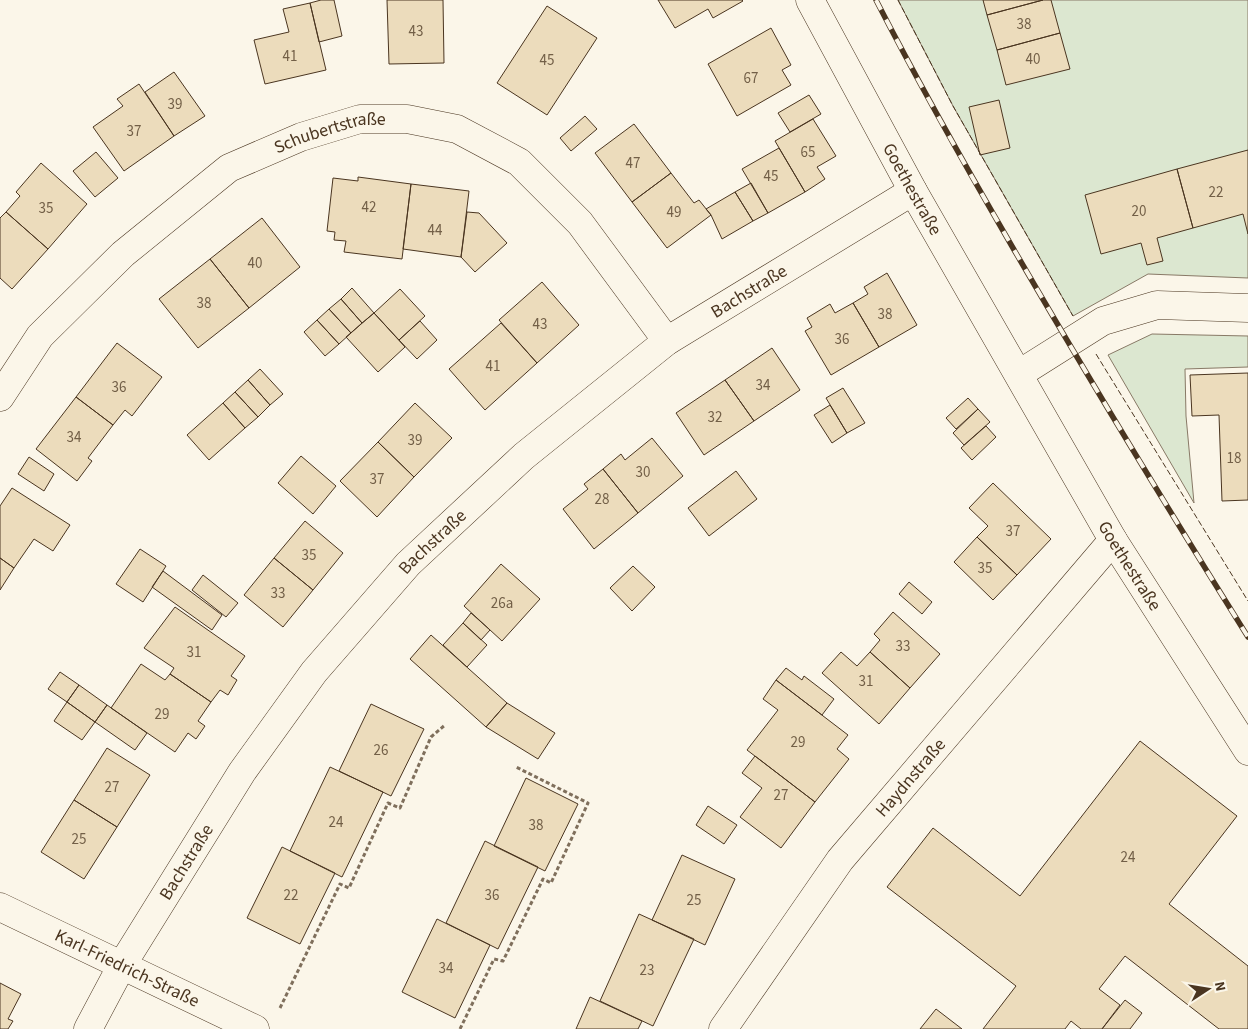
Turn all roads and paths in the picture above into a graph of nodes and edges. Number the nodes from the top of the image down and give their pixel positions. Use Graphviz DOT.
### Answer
graph roads {
  1 [pos="810,0"];
  2 [pos="913,190"];
  3 [pos="1248,308"];
  4 [pos="667,342"];
  5 [pos="1019,374"];
  6 [pos="0,396"];
  7 [pos="1113,540"];
  8 [pos="445,724"];
  9 [pos="1248,751"];
  10 [pos="516,767"];
  11 [pos="0,907"];
  12 [pos="122,965"];
  13 [pos="278,1012"];
  14 [pos="88,1029"];
  15 [pos="255,1029"];
  16 [pos="460,1029"];
  17 [pos="723,1029"];
  1 -- 2 [label="street, Goethestraße"];
  2 -- 4 [label="street, Bachstraße"];
  2 -- 5 [label="street, Goethestraße"];
  3 -- 5 [label="street"];
  4 -- 6 [label="street, Schubertstraße"];
  4 -- 12 [label="street, Bachstraße"];
  5 -- 7 [label="street, Goethestraße"];
  7 -- 9 [label="street, Goethestraße"];
  7 -- 17 [label="street, Haydnstraße"];
  8 -- 13 [label="path"];
  10 -- 16 [label="path"];
  11 -- 12 [label="street, Karl-Friedrich-Straße"];
  12 -- 14 [label="street, Bachstraße"];
  12 -- 15 [label="street, Karl-Friedrich-Straße"];
}
